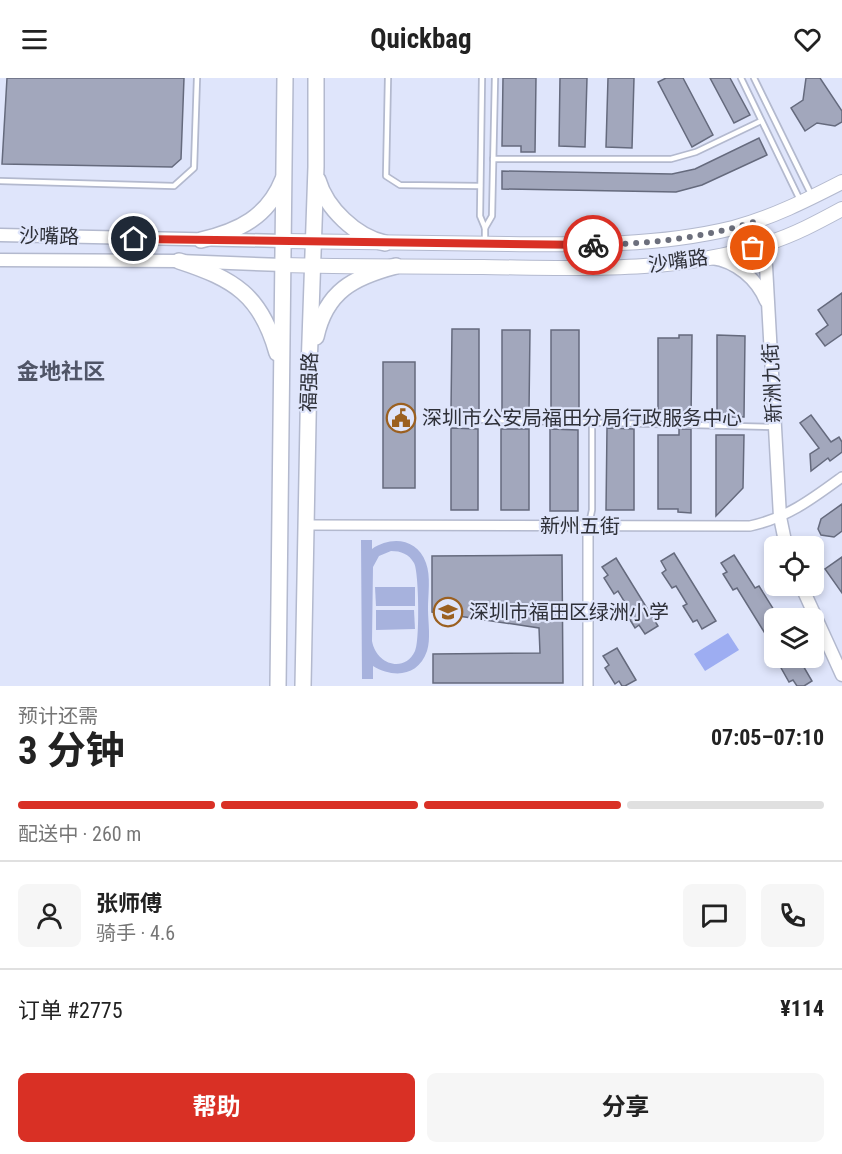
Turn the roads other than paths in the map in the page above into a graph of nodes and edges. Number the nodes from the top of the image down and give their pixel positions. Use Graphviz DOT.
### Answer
graph roads {
  1 [pos="197,78"];
  2 [pos="285,78"];
  3 [pos="316,78"];
  4 [pos="388,78"];
  5 [pos="482,78"];
  6 [pos="495,78"];
  7 [pos="741,78"];
  8 [pos="754,78"];
  9 [pos="762,121"];
  10 [pos="493,159"];
  11 [pos="316,167"];
  12 [pos="284,176"];
  13 [pos="0,181"];
  14 [pos="842,182"];
  15 [pos="480,186"];
  16 [pos="807,200"];
  17 [pos="842,209"];
  18 [pos="757,221"];
  19 [pos="485,228"];
  20 [pos="0,235"];
  21 [pos="201,240"];
  22 [pos="284,241"];
  23 [pos="314,242"];
  24 [pos="385,243"];
  25 [pos="485,244"];
  26 [pos="762,245"];
  27 [pos="699,259"];
  28 [pos="0,260"];
  29 [pos="179,261"];
  30 [pos="283,265"];
  31 [pos="313,266"];
  32 [pos="396,266"];
  33 [pos="768,309"];
  34 [pos="309,369"];
  35 [pos="282,374"];
  36 [pos="451,419"];
  37 [pos="592,422"];
  38 [pos="775,427"];
  39 [pos="842,477"];
  40 [pos="780,518"];
  41 [pos="306,525"];
  42 [pos="588,526"];
  43 [pos="784,536"];
  44 [pos="806,596"];
  45 [pos="842,675"];
  46 [pos="278,686"];
  47 [pos="303,686"];
  48 [pos="588,686"];
  1 -- 13 [label="lane"];
  2 -- 12 [label="main road, 福强路"];
  3 -- 11 [label="main road, 福强路"];
  4 -- 15 [label="lane"];
  5 -- 15 [label="lane"];
  6 -- 10 [label="lane"];
  7 -- 9 [label="lane"];
  8 -- 16 [label="lane"];
  9 -- 10 [label="lane"];
  9 -- 16 [label="lane"];
  10 -- 19 [label="lane"];
  11 -- 23 [label="main road, 福强路"];
  11 -- 24 [label="main road"];
  12 -- 21 [label="main road"];
  12 -- 22 [label="main road, 福强路"];
  14 -- 16 [label="main road, 沙嘴路"];
  15 -- 19 [label="lane"];
  16 -- 18 [label="main road, 沙嘴路"];
  17 -- 26 [label="main road, 沙嘴路"];
  18 -- 25 [label="main road, 沙嘴路"];
  18 -- 26 [label="street, 新洲九街"];
  19 -- 25 [label="lane"];
  20 -- 21 [label="street, 沙嘴路"];
  21 -- 22 [label="street, 沙嘴路"];
  22 -- 23 [label="main road, 沙嘴路"];
  22 -- 30 [label="main road, 福强路"];
  23 -- 24 [label="main road, 沙嘴路"];
  23 -- 31 [label="main road, 福强路"];
  24 -- 25 [label="main road, 沙嘴路"];
  26 -- 27 [label="main road, 沙嘴路"];
  26 -- 33 [label="street, 新洲九街"];
  27 -- 32 [label="main road, 沙嘴路"];
  27 -- 33 [label="street"];
  28 -- 29 [label="street, 沙嘴路"];
  29 -- 30 [label="street, 沙嘴路"];
  29 -- 35 [label="main road"];
  30 -- 31 [label="main road, 沙嘴路"];
  30 -- 35 [label="main road, 福强路"];
  31 -- 32 [label="main road, 沙嘴路"];
  31 -- 34 [label="main road, 福强路"];
  32 -- 34 [label="main road"];
  33 -- 38 [label="street, 新洲九街"];
  34 -- 41 [label="main road, 福强路"];
  35 -- 46 [label="main road, 福强路"];
  36 -- 37 [label="lane"];
  37 -- 38 [label="lane"];
  37 -- 42 [label="lane"];
  38 -- 40 [label="street, 新洲九街"];
  39 -- 40 [label="street, 新州五街"];
  40 -- 42 [label="street, 新州五街"];
  40 -- 43 [label="street, 新洲九街"];
  41 -- 42 [label="street, 新州五街"];
  41 -- 47 [label="main road, 福强路"];
  42 -- 48 [label="street"];
  44 -- 45 [label="street"];
}
